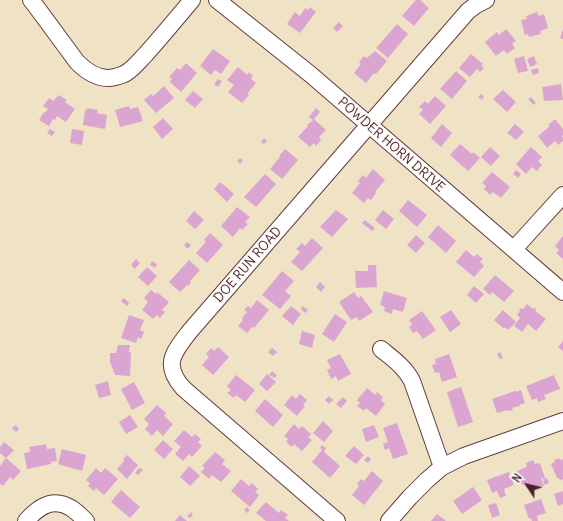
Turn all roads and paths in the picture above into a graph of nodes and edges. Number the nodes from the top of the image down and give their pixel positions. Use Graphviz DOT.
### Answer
graph roads {
  1 [pos="31,0"];
  2 [pos="192,0"];
  3 [pos="217,0"];
  4 [pos="486,0"];
  5 [pos="369,125"];
  6 [pos="563,195"];
  7 [pos="514,249"];
  8 [pos="563,292"];
  9 [pos="381,349"];
  10 [pos="563,421"];
  11 [pos="442,467"];
  12 [pos="26,521"];
  13 [pos="86,521"];
  14 [pos="337,521"];
  15 [pos="389,521"];
  1 -- 2 [label="street"];
  3 -- 5 [label="street, POWDER HORN DRIVE"];
  4 -- 5 [label="street, DOE RUN ROAD"];
  5 -- 7 [label="street, POWDER HORN DRIVE"];
  5 -- 14 [label="street, DOE RUN ROAD"];
  6 -- 7 [label="street"];
  7 -- 8 [label="street, POWDER HORN DRIVE"];
  9 -- 11 [label="street"];
  10 -- 11 [label="street"];
  11 -- 15 [label="street"];
  12 -- 13 [label="street"];
}
